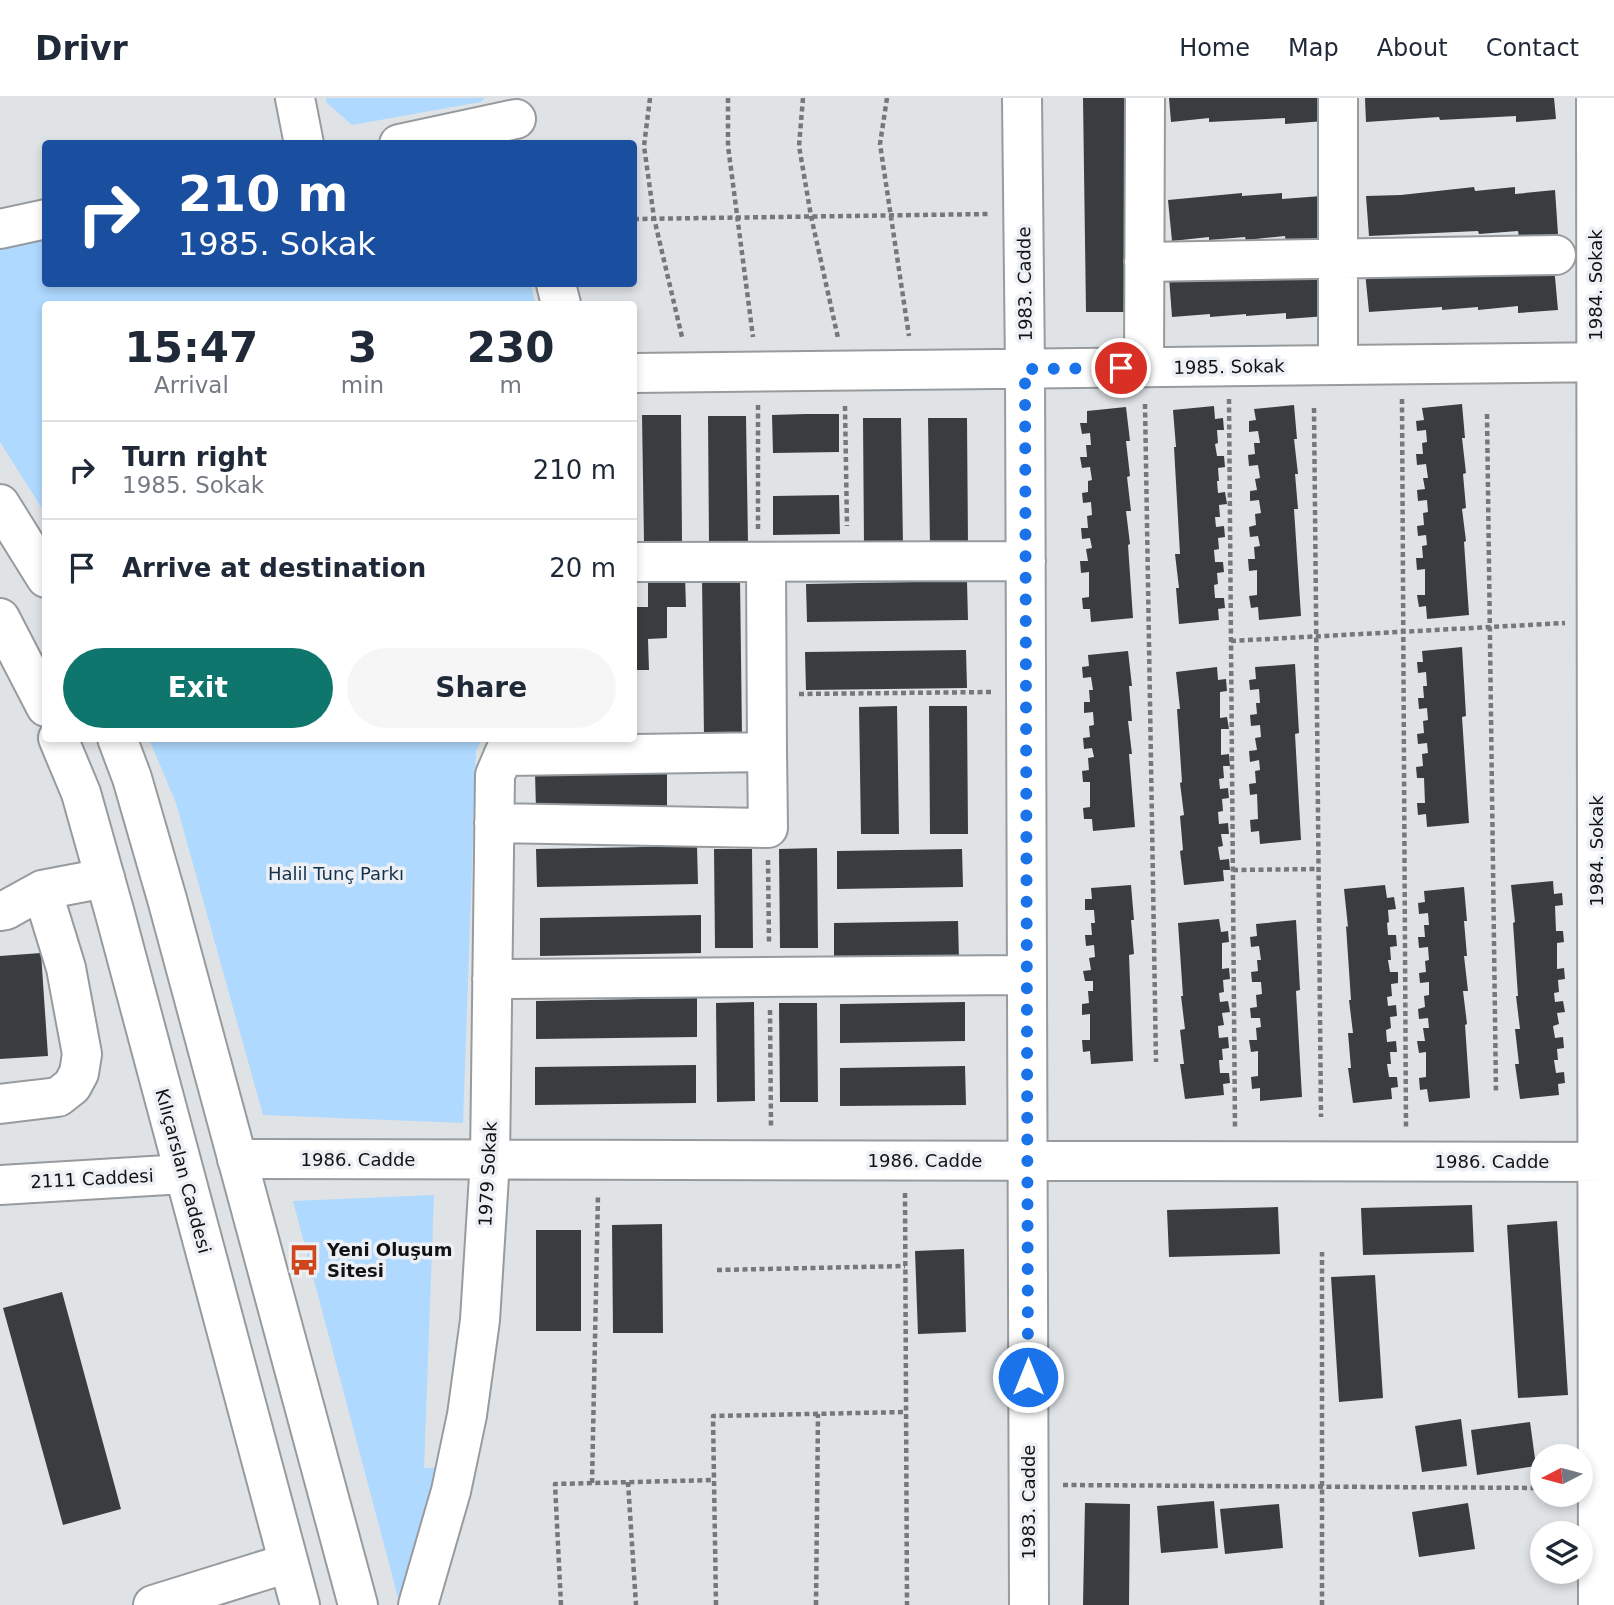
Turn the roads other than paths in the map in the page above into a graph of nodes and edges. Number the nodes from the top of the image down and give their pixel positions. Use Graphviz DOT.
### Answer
graph roads {
  1 [pos="295,98"];
  2 [pos="1022,98"];
  3 [pos="1145,98"];
  4 [pos="1338,98"];
  5 [pos="1596,98"];
  6 [pos="516,120"];
  7 [pos="303,140"];
  8 [pos="418,140"];
  9 [pos="42,220"];
  10 [pos="0,229"];
  11 [pos="1556,255"];
  12 [pos="1338,258"];
  13 [pos="1144,262"];
  14 [pos="1605,362"];
  15 [pos="1338,365"];
  16 [pos="1025,369"];
  17 [pos="637,373"];
  18 [pos="1145,386"];
  19 [pos="0,504"];
  20 [pos="1026,561"];
  21 [pos="637,562"];
  22 [pos="762,562"];
  23 [pos="42,572"];
  24 [pos="0,618"];
  25 [pos="42,699"];
  26 [pos="60,742"];
  27 [pos="118,742"];
  28 [pos="507,747"];
  29 [pos="767,752"];
  30 [pos="494,823"];
  31 [pos="105,877"];
  32 [pos="43,890"];
  33 [pos="0,911"];
  34 [pos="1027,975"];
  35 [pos="492,979"];
  36 [pos="0,1104"];
  37 [pos="237,1159"];
  38 [pos="491,1160"];
  39 [pos="1028,1161"];
  40 [pos="1606,1162"];
  41 [pos="184,1174"];
  42 [pos="0,1185"];
  43 [pos="288,1563"];
  44 [pos="153,1605"];
  45 [pos="300,1605"];
  46 [pos="358,1605"];
  47 [pos="418,1605"];
  48 [pos="1029,1605"];
  49 [pos="1598,1605"];
  1 -- 7 [label="street"];
  2 -- 16 [label="street, 1983. Cadde"];
  3 -- 13 [label="street"];
  4 -- 12 [label="street"];
  5 -- 14 [label="street, 1984. Sokak"];
  6 -- 8 [label="street"];
  9 -- 10 [label="street"];
  11 -- 12 [label="street"];
  12 -- 13 [label="street"];
  12 -- 15 [label="street"];
  13 -- 18 [label="street"];
  14 -- 15 [label="street, 1985. Sokak"];
  14 -- 40 [label="street, 1984. Sokak"];
  15 -- 18 [label="street, 1985. Sokak"];
  16 -- 17 [label="street, 1985. Sokak"];
  16 -- 18 [label="street, 1985. Sokak"];
  16 -- 20 [label="street, 1983. Cadde"];
  19 -- 23 [label="street"];
  20 -- 22 [label="street"];
  20 -- 34 [label="street, 1983. Cadde"];
  21 -- 22 [label="street"];
  22 -- 29 [label="street"];
  24 -- 25 [label="street"];
  26 -- 31 [label="street, Kılıçarslan Caddesi"];
  27 -- 37 [label="street"];
  28 -- 29 [label="street"];
  28 -- 30 [label="street, 1979 Sokak"];
  29 -- 30 [label="street"];
  30 -- 35 [label="street, 1979 Sokak"];
  31 -- 32 [label="street"];
  31 -- 41 [label="street, Kılıçarslan Caddesi"];
  32 -- 33 [label="street"];
  32 -- 36 [label="street"];
  34 -- 35 [label="street"];
  34 -- 39 [label="street, 1983. Cadde"];
  35 -- 38 [label="street, 1979 Sokak"];
  37 -- 38 [label="street, 1986. Cadde"];
  37 -- 41 [label="street, 1986. Cadde"];
  37 -- 46 [label="street"];
  38 -- 39 [label="street, 1986. Cadde"];
  38 -- 47 [label="street, 1979 Sokak"];
  39 -- 40 [label="street, 1986. Cadde"];
  39 -- 48 [label="street, 1983. Cadde"];
  40 -- 49 [label="street, 1984. Sokak"];
  41 -- 42 [label="street, 2111 Caddesi"];
  41 -- 43 [label="street, Kılıçarslan Caddesi"];
  43 -- 44 [label="street"];
  43 -- 45 [label="street, Kılıçarslan Caddesi"];
}
